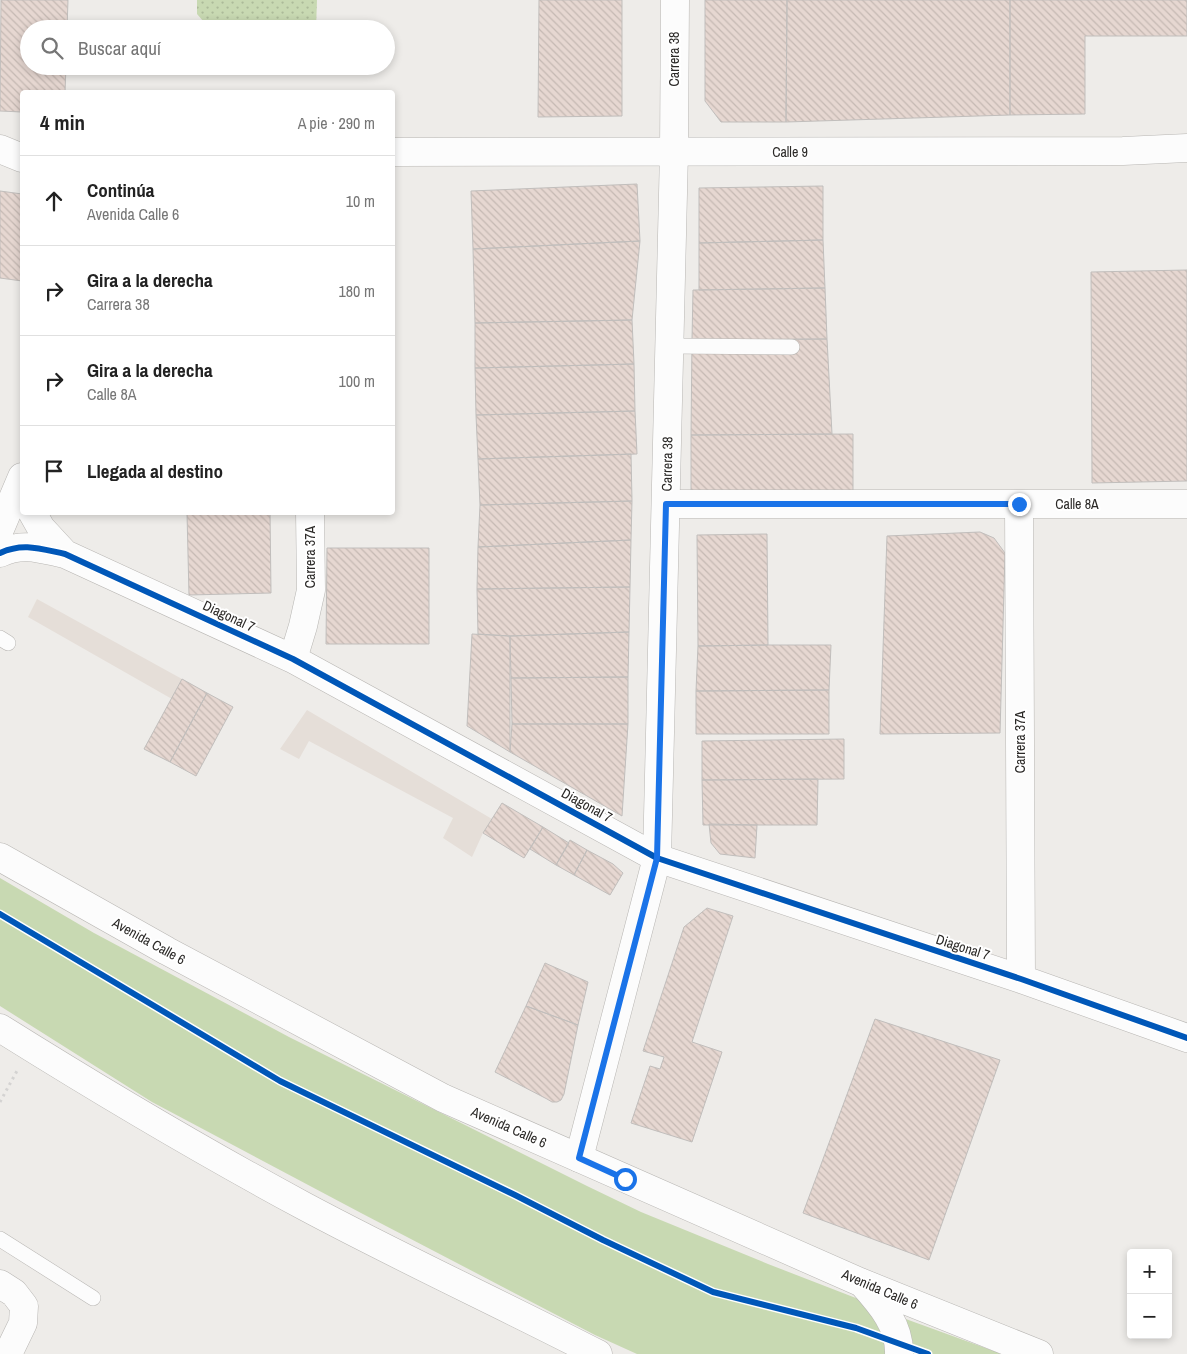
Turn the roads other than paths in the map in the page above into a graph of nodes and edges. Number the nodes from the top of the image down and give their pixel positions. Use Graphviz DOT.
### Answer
graph roads {
  1 [pos="674,0"];
  2 [pos="0,148"];
  3 [pos="20,148"];
  4 [pos="1187,148"];
  5 [pos="395,152"];
  6 [pos="674,152"];
  7 [pos="20,157"];
  8 [pos="670,346"];
  9 [pos="792,347"];
  10 [pos="20,482"];
  11 [pos="666,504"];
  12 [pos="1019,504"];
  13 [pos="1187,504"];
  14 [pos="34,515"];
  15 [pos="310,515"];
  16 [pos="0,529"];
  17 [pos="0,553"];
  18 [pos="65,554"];
  19 [pos="292,658"];
  20 [pos="0,857"];
  21 [pos="657,858"];
  22 [pos="1022,979"];
  23 [pos="0,1028"];
  24 [pos="1187,1038"];
  25 [pos="579,1158"];
  26 [pos="0,1239"];
  27 [pos="860,1282"];
  28 [pos="0,1284"];
  29 [pos="93,1298"];
  30 [pos="8,1354"];
  31 [pos="598,1354"];
  32 [pos="899,1354"];
  33 [pos="1039,1354"];
  1 -- 6 [label="street, Carrera 38"];
  2 -- 3 [label="street"];
  2 -- 7 [label="street"];
  4 -- 6 [label="street, Calle 9"];
  5 -- 6 [label="street, Calle 9"];
  6 -- 8 [label="street, Carrera 38"];
  8 -- 9 [label="lane"];
  8 -- 11 [label="street, Carrera 38"];
  10 -- 16 [label="street"];
  11 -- 12 [label="street, Calle 8A"];
  11 -- 21 [label="street, Carrera 38"];
  12 -- 13 [label="street, Calle 8A"];
  12 -- 22 [label="street, Carrera 37A"];
  14 -- 18 [label="street, Diagonal 7"];
  15 -- 19 [label="street, Carrera 37A"];
  17 -- 18 [label="street, Diagonal 7"];
  18 -- 19 [label="street, Diagonal 7"];
  19 -- 21 [label="street, Diagonal 7"];
  20 -- 25 [label="street, Avenida Calle 6"];
  21 -- 22 [label="street, Diagonal 7"];
  21 -- 25 [label="street, Carrera 38"];
  22 -- 24 [label="street, Diagonal 7"];
  23 -- 31 [label="street"];
  25 -- 27 [label="street, Avenida Calle 6"];
  26 -- 29 [label="lane"];
  27 -- 32 [label="street"];
  27 -- 33 [label="street, Avenida Calle 6"];
  28 -- 30 [label="street"];
}
